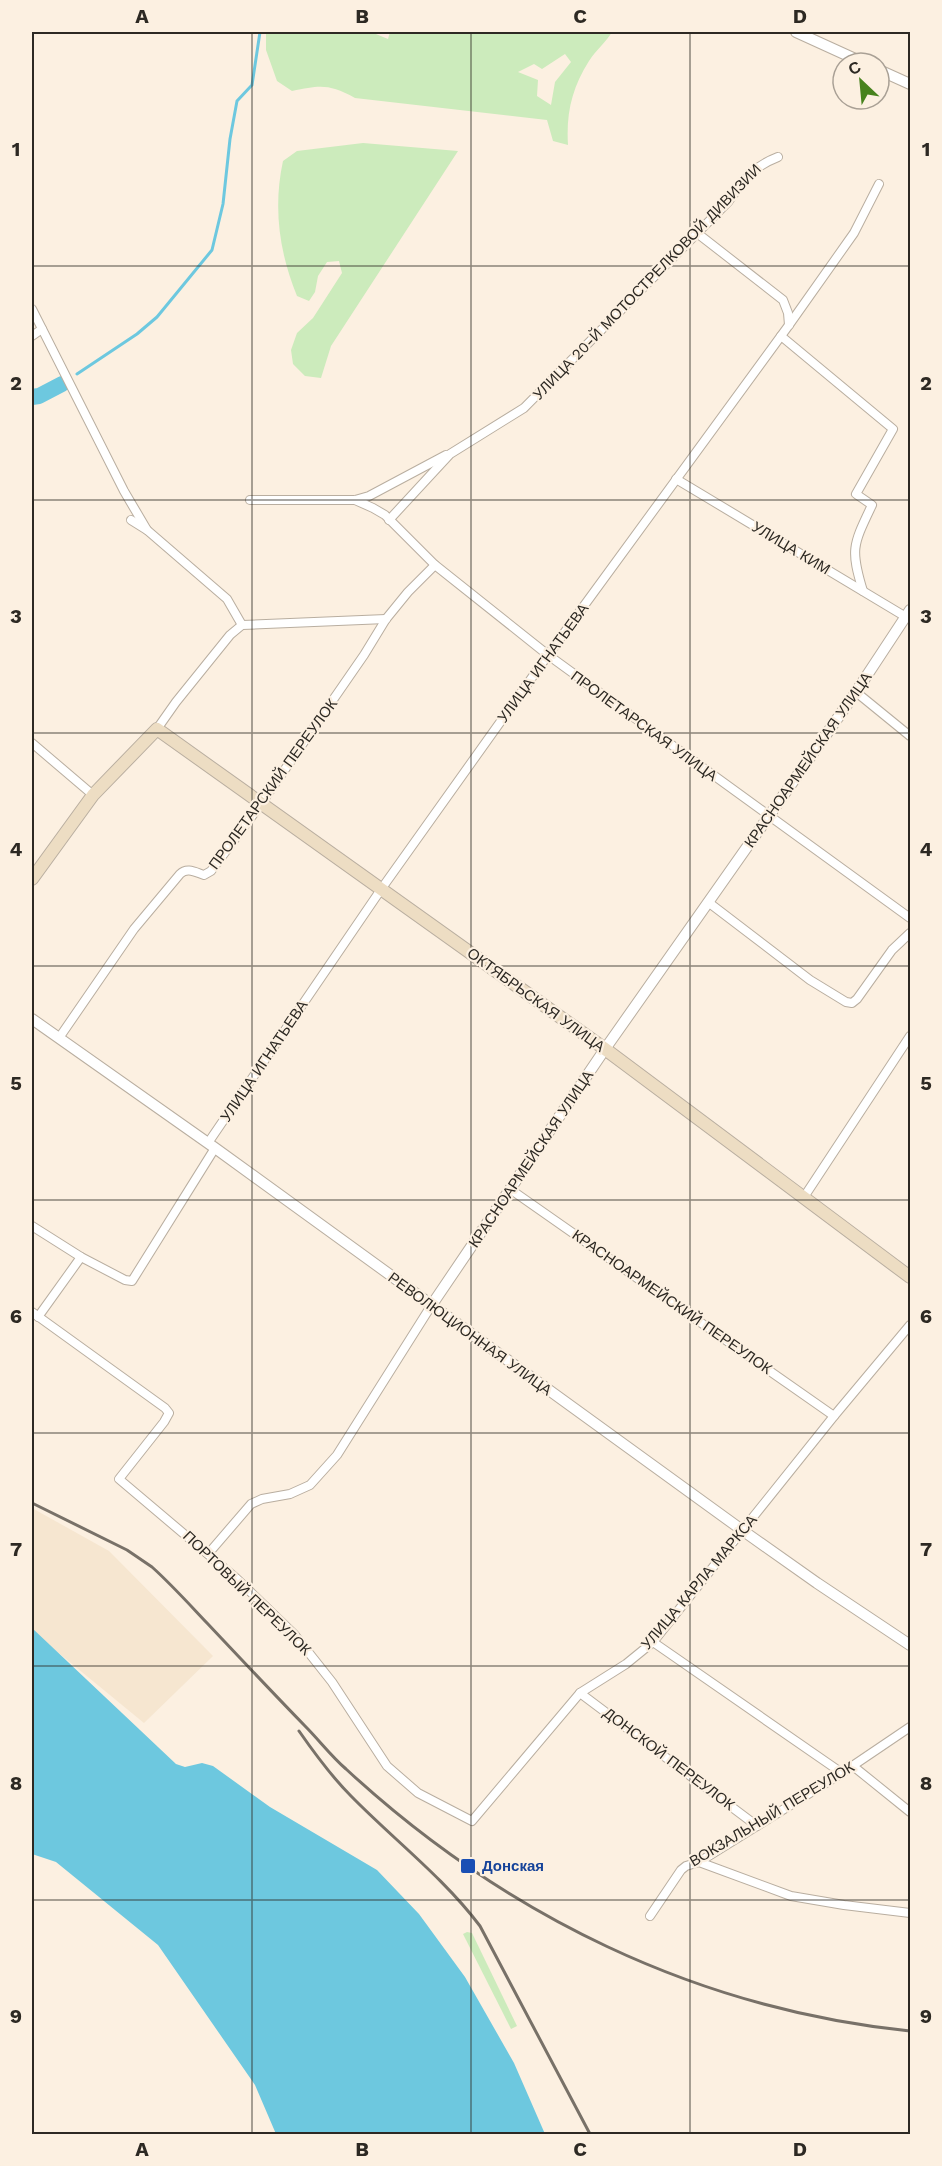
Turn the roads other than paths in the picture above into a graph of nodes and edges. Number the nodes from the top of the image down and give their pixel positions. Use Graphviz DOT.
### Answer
graph roads {
  1 [pos="796,32"];
  2 [pos="838,51"];
  3 [pos="891,75"];
  4 [pos="910,84"];
  5 [pos="778,157"];
  6 [pos="879,184"];
  7 [pos="697,233"];
  8 [pos="32,312"];
  9 [pos="789,325"];
  10 [pos="42,329"];
  11 [pos="32,336"];
  12 [pos="781,336"];
  13 [pos="457,449"];
  14 [pos="676,479"];
  15 [pos="355,500"];
  16 [pos="250,501"];
  17 [pos="131,520"];
  18 [pos="390,520"];
  19 [pos="147,530"];
  20 [pos="435,565"];
  21 [pos="863,591"];
  22 [pos="908,614"];
  23 [pos="386,619"];
  24 [pos="242,625"];
  25 [pos="548,655"];
  26 [pos="856,692"];
  27 [pos="158,729"];
  28 [pos="910,736"];
  29 [pos="32,743"];
  30 [pos="93,795"];
  31 [pos="261,804"];
  32 [pos="768,816"];
  33 [pos="32,879"];
  34 [pos="382,888"];
  35 [pos="708,902"];
  36 [pos="910,918"];
  37 [pos="910,933"];
  38 [pos="32,1019"];
  39 [pos="910,1036"];
  40 [pos="59,1038"];
  41 [pos="605,1049"];
  42 [pos="211,1146"];
  43 [pos="510,1189"];
  44 [pos="804,1197"];
  45 [pos="32,1226"];
  46 [pos="81,1257"];
  47 [pos="910,1277"];
  48 [pos="431,1306"];
  49 [pos="35,1314"];
  50 [pos="910,1325"];
  51 [pos="834,1416"];
  52 [pos="742,1530"];
  53 [pos="208,1554"];
  54 [pos="653,1642"];
  55 [pos="910,1645"];
  56 [pos="580,1693"];
  57 [pos="910,1727"];
  58 [pos="853,1766"];
  59 [pos="842,1773"];
  60 [pos="910,1812"];
  61 [pos="472,1821"];
  62 [pos="757,1826"];
  63 [pos="699,1862"];
  64 [pos="910,1913"];
  65 [pos="650,1916"];
  1 -- 2 [label="street"];
  3 -- 4 [label="street"];
  5 -- 7 [label="street, УЛИЦА 20-Й МОТОСТРЕЛКОВОЙ ДИВИЗИИ"];
  6 -- 9 [label="street, УЛИЦА ИГНАТЬЕВА"];
  7 -- 9 [label="street"];
  7 -- 13 [label="street, УЛИЦА 20-Й МОТОСТРЕЛКОВОЙ ДИВИЗИИ"];
  8 -- 10 [label="street"];
  9 -- 12 [label="street, УЛИЦА ИГНАТЬЕВА"];
  10 -- 11 [label="street"];
  10 -- 19 [label="street"];
  12 -- 14 [label="street, УЛИЦА ИГНАТЬЕВА"];
  12 -- 21 [label="street"];
  13 -- 15 [label="street, УЛИЦА 20-Й МОТОСТРЕЛКОВОЙ ДИВИЗИИ"];
  13 -- 18 [label="street, УЛИЦА 20-Й МОТОСТРЕЛКОВОЙ ДИВИЗИИ"];
  14 -- 21 [label="street, УЛИЦА КИМ"];
  14 -- 25 [label="street, УЛИЦА ИГНАТЬЕВА"];
  15 -- 16 [label="street, УЛИЦА 20-Й МОТОСТРЕЛКОВОЙ ДИВИЗИИ"];
  15 -- 18 [label="street, ПРОЛЕТАРСКАЯ УЛИЦА"];
  17 -- 19 [label="street"];
  18 -- 20 [label="street, ПРОЛЕТАРСКАЯ УЛИЦА"];
  19 -- 24 [label="street"];
  20 -- 23 [label="street, ПРОЛЕТАРСКИЙ ПЕРЕУЛОК"];
  20 -- 25 [label="street, ПРОЛЕТАРСКАЯ УЛИЦА"];
  21 -- 22 [label="street, УЛИЦА КИМ"];
  22 -- 26 [label="street, КРАСНОАРМЕЙСКАЯ УЛИЦА"];
  23 -- 24 [label="street"];
  23 -- 31 [label="street, ПРОЛЕТАРСКИЙ ПЕРЕУЛОК"];
  24 -- 27 [label="street"];
  25 -- 32 [label="street, ПРОЛЕТАРСКАЯ УЛИЦА"];
  25 -- 34 [label="street, УЛИЦА ИГНАТЬЕВА"];
  26 -- 28 [label="street"];
  26 -- 32 [label="street, КРАСНОАРМЕЙСКАЯ УЛИЦА"];
  27 -- 30 [label="main road"];
  27 -- 31 [label="main road, ОКТЯБРЬСКАЯ УЛИЦА"];
  29 -- 30 [label="street"];
  30 -- 33 [label="main road"];
  31 -- 34 [label="main road, ОКТЯБРЬСКАЯ УЛИЦА"];
  31 -- 40 [label="street, ПРОЛЕТАРСКИЙ ПЕРЕУЛОК"];
  32 -- 35 [label="street, КРАСНОАРМЕЙСКАЯ УЛИЦА"];
  32 -- 36 [label="street, ПРОЛЕТАРСКАЯ УЛИЦА"];
  34 -- 41 [label="main road, ОКТЯБРЬСКАЯ УЛИЦА"];
  34 -- 42 [label="street, УЛИЦА ИГНАТЬЕВА"];
  35 -- 37 [label="street"];
  35 -- 41 [label="street, КРАСНОАРМЕЙСКАЯ УЛИЦА"];
  38 -- 40 [label="street, РЕВОЛЮЦИОННАЯ УЛИЦА"];
  39 -- 44 [label="street"];
  40 -- 42 [label="street, РЕВОЛЮЦИОННАЯ УЛИЦА"];
  41 -- 43 [label="street, КРАСНОАРМЕЙСКАЯ УЛИЦА"];
  41 -- 44 [label="main road, ОКТЯБРЬСКАЯ УЛИЦА"];
  42 -- 46 [label="street, УЛИЦА ИГНАТЬЕВА"];
  42 -- 48 [label="street, РЕВОЛЮЦИОННАЯ УЛИЦА"];
  43 -- 48 [label="street, КРАСНОАРМЕЙСКАЯ УЛИЦА"];
  43 -- 51 [label="street, КРАСНОАРМЕЙСКИЙ ПЕРЕУЛОК"];
  44 -- 47 [label="main road, ОКТЯБРЬСКАЯ УЛИЦА"];
  45 -- 46 [label="street"];
  46 -- 49 [label="street"];
  48 -- 52 [label="street, РЕВОЛЮЦИОННАЯ УЛИЦА"];
  48 -- 53 [label="street, КРАСНОАРМЕЙСКАЯ УЛИЦА"];
  49 -- 53 [label="street, ПОРТОВЫЙ ПЕРЕУЛОК"];
  50 -- 51 [label="street, УЛИЦА КАРЛА МАРКСА"];
  51 -- 52 [label="street, УЛИЦА КАРЛА МАРКСА"];
  52 -- 54 [label="street, УЛИЦА КАРЛА МАРКСА"];
  52 -- 55 [label="street, РЕВОЛЮЦИОННАЯ УЛИЦА"];
  53 -- 61 [label="street, ПОРТОВЫЙ ПЕРЕУЛОК"];
  54 -- 56 [label="street, УЛИЦА КАРЛА МАРКСА"];
  54 -- 59 [label="street"];
  56 -- 61 [label="street, УЛИЦА КАРЛА МАРКСА"];
  56 -- 62 [label="street, ДОНСКОЙ ПЕРЕУЛОК"];
  57 -- 58 [label="street, ВОКЗАЛЬНЫЙ ПЕРЕУЛОК"];
  58 -- 59 [label="street, ВОКЗАЛЬНЫЙ ПЕРЕУЛОК"];
  58 -- 60 [label="street"];
  59 -- 62 [label="street, ВОКЗАЛЬНЫЙ ПЕРЕУЛОК"];
  62 -- 63 [label="street, ВОКЗАЛЬНЫЙ ПЕРЕУЛОК"];
  63 -- 64 [label="street"];
  63 -- 65 [label="street, ВОКЗАЛЬНЫЙ ПЕРЕУЛОК"];
}
